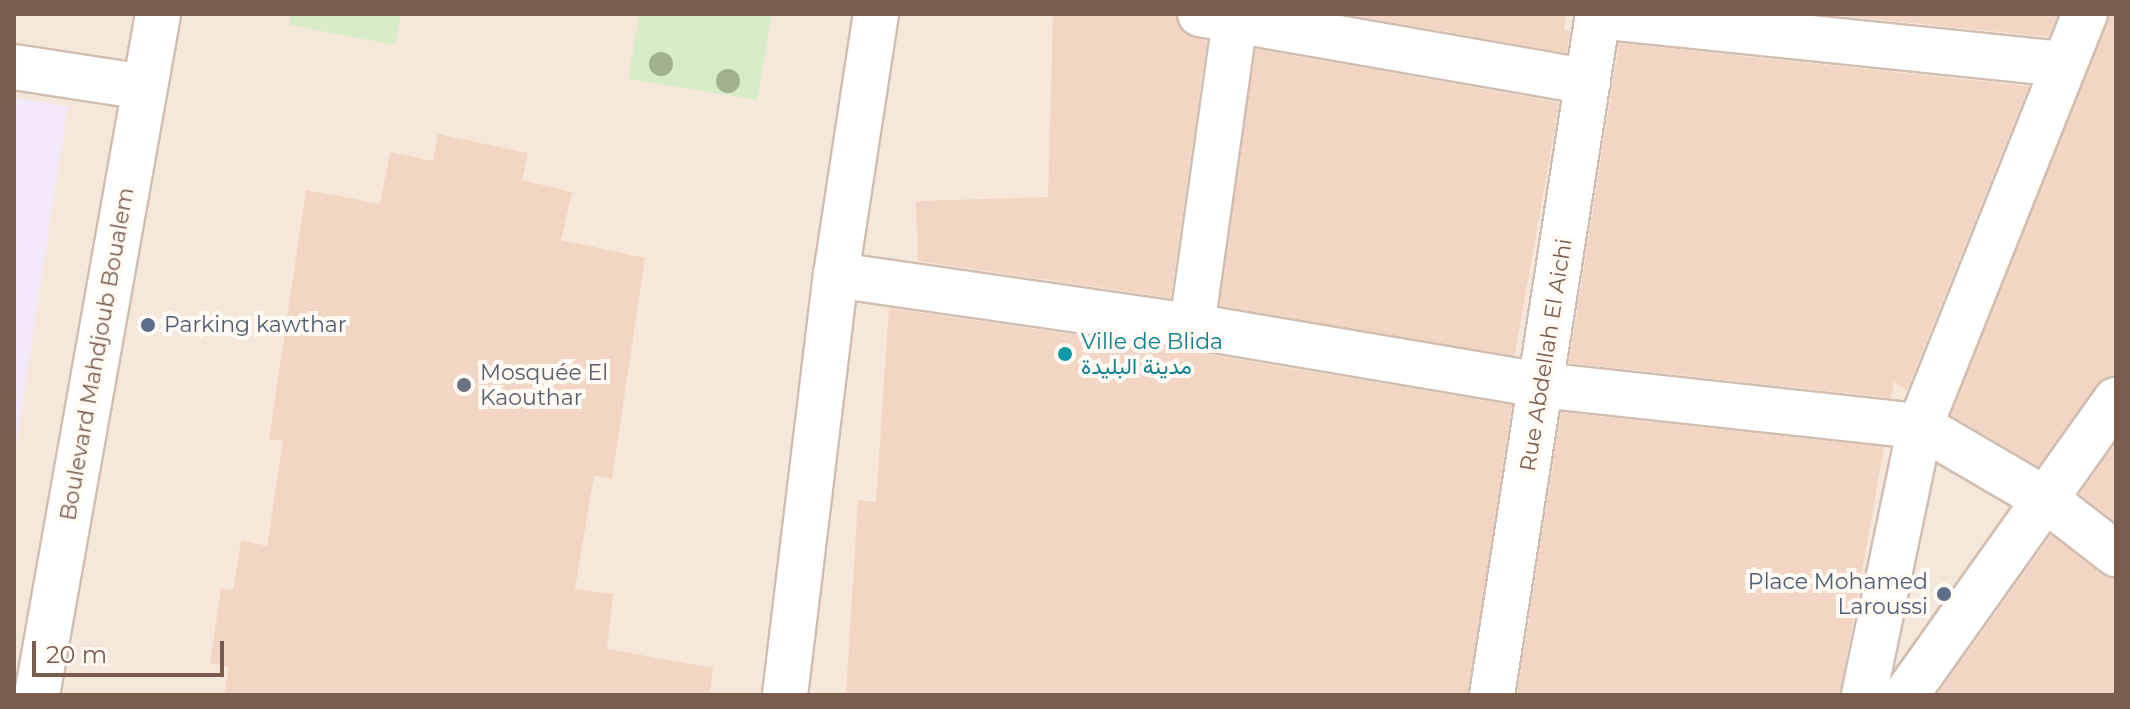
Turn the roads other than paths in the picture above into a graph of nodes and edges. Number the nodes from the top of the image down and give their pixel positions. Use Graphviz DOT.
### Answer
graph roads {
  1 [pos="158,14"];
  2 [pos="876,14"];
  3 [pos="2085,14"];
  4 [pos="1598,15"];
  5 [pos="1223,16"];
  6 [pos="2064,64"];
  7 [pos="14,67"];
  8 [pos="1588,82"];
  9 [pos="144,87"];
  10 [pos="836,275"];
  11 [pos="1192,326"];
  12 [pos="1541,385"];
  13 [pos="2116,400"];
  14 [pos="1920,426"];
  15 [pos="2045,499"];
  16 [pos="2116,554"];
  17 [pos="37,695"];
  18 [pos="785,695"];
  19 [pos="1492,695"];
  20 [pos="1864,695"];
  21 [pos="1906,695"];
  1 -- 9 [label="street, Boulevard Mahdjoub Boualem"];
  2 -- 10 [label="street"];
  3 -- 6 [label="street"];
  4 -- 6 [label="street"];
  4 -- 8 [label="street, Rue Abdellah El Aichi"];
  5 -- 8 [label="street"];
  5 -- 11 [label="street"];
  6 -- 14 [label="street"];
  7 -- 9 [label="street"];
  8 -- 12 [label="street, Rue Abdellah El Aichi"];
  9 -- 17 [label="street, Boulevard Mahdjoub Boualem"];
  10 -- 11 [label="street"];
  10 -- 18 [label="street"];
  11 -- 12 [label="street"];
  12 -- 14 [label="street"];
  12 -- 19 [label="street, Rue Abdellah El Aichi"];
  13 -- 15 [label="street"];
  14 -- 15 [label="street"];
  14 -- 20 [label="street"];
  15 -- 16 [label="street"];
  15 -- 21 [label="street"];
}
